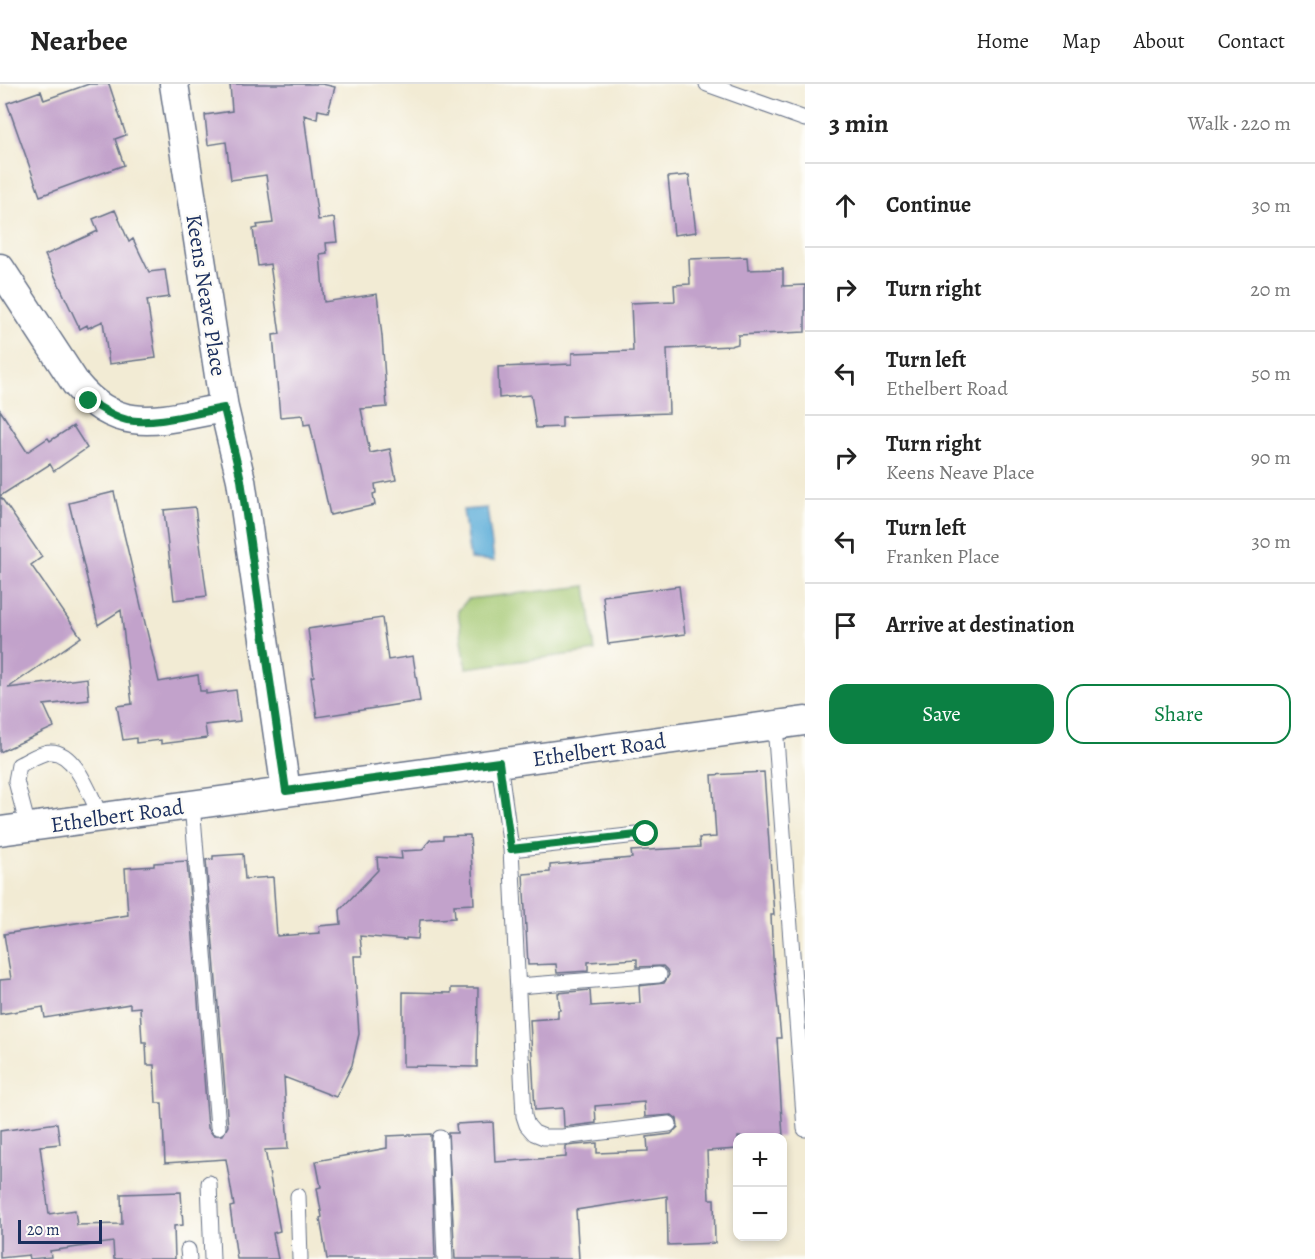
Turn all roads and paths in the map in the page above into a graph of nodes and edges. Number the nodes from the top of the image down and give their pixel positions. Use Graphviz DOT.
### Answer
graph roads {
  1 [pos="174,84"];
  2 [pos="707,84"];
  3 [pos="805,119"];
  4 [pos="0,268"];
  5 [pos="224,408"];
  6 [pos="805,721"];
  7 [pos="775,725"];
  8 [pos="499,762"];
  9 [pos="286,791"];
  10 [pos="192,804"];
  11 [pos="101,817"];
  12 [pos="8,828"];
  13 [pos="646,834"];
  14 [pos="511,849"];
  15 [pos="658,975"];
  16 [pos="518,986"];
  17 [pos="669,1124"];
  18 [pos="218,1127"];
  19 [pos="805,1129"];
  20 [pos="440,1137"];
  21 [pos="209,1183"];
  22 [pos="298,1196"];
  23 [pos="212,1259"];
  24 [pos="300,1259"];
  25 [pos="445,1259"];
  1 -- 5 [label="street, Keens Neave Place"];
  2 -- 3 [label="lane"];
  4 -- 5 [label="street"];
  5 -- 9 [label="street, Keens Neave Place"];
  6 -- 7 [label="street, Ethelbert Road"];
  7 -- 8 [label="street, Ethelbert Road"];
  7 -- 19 [label="lane"];
  8 -- 9 [label="street, Ethelbert Road"];
  8 -- 14 [label="lane"];
  9 -- 10 [label="street, Ethelbert Road"];
  10 -- 11 [label="street, Ethelbert Road"];
  10 -- 18 [label="lane"];
  11 -- 12 [label="street, Ethelbert Road"];
  11 -- 12 [label="lane"];
  13 -- 14 [label="lane"];
  14 -- 16 [label="lane"];
  15 -- 16 [label="lane"];
  16 -- 17 [label="lane"];
  20 -- 25 [label="lane"];
  21 -- 23 [label="lane"];
  22 -- 24 [label="lane"];
}
